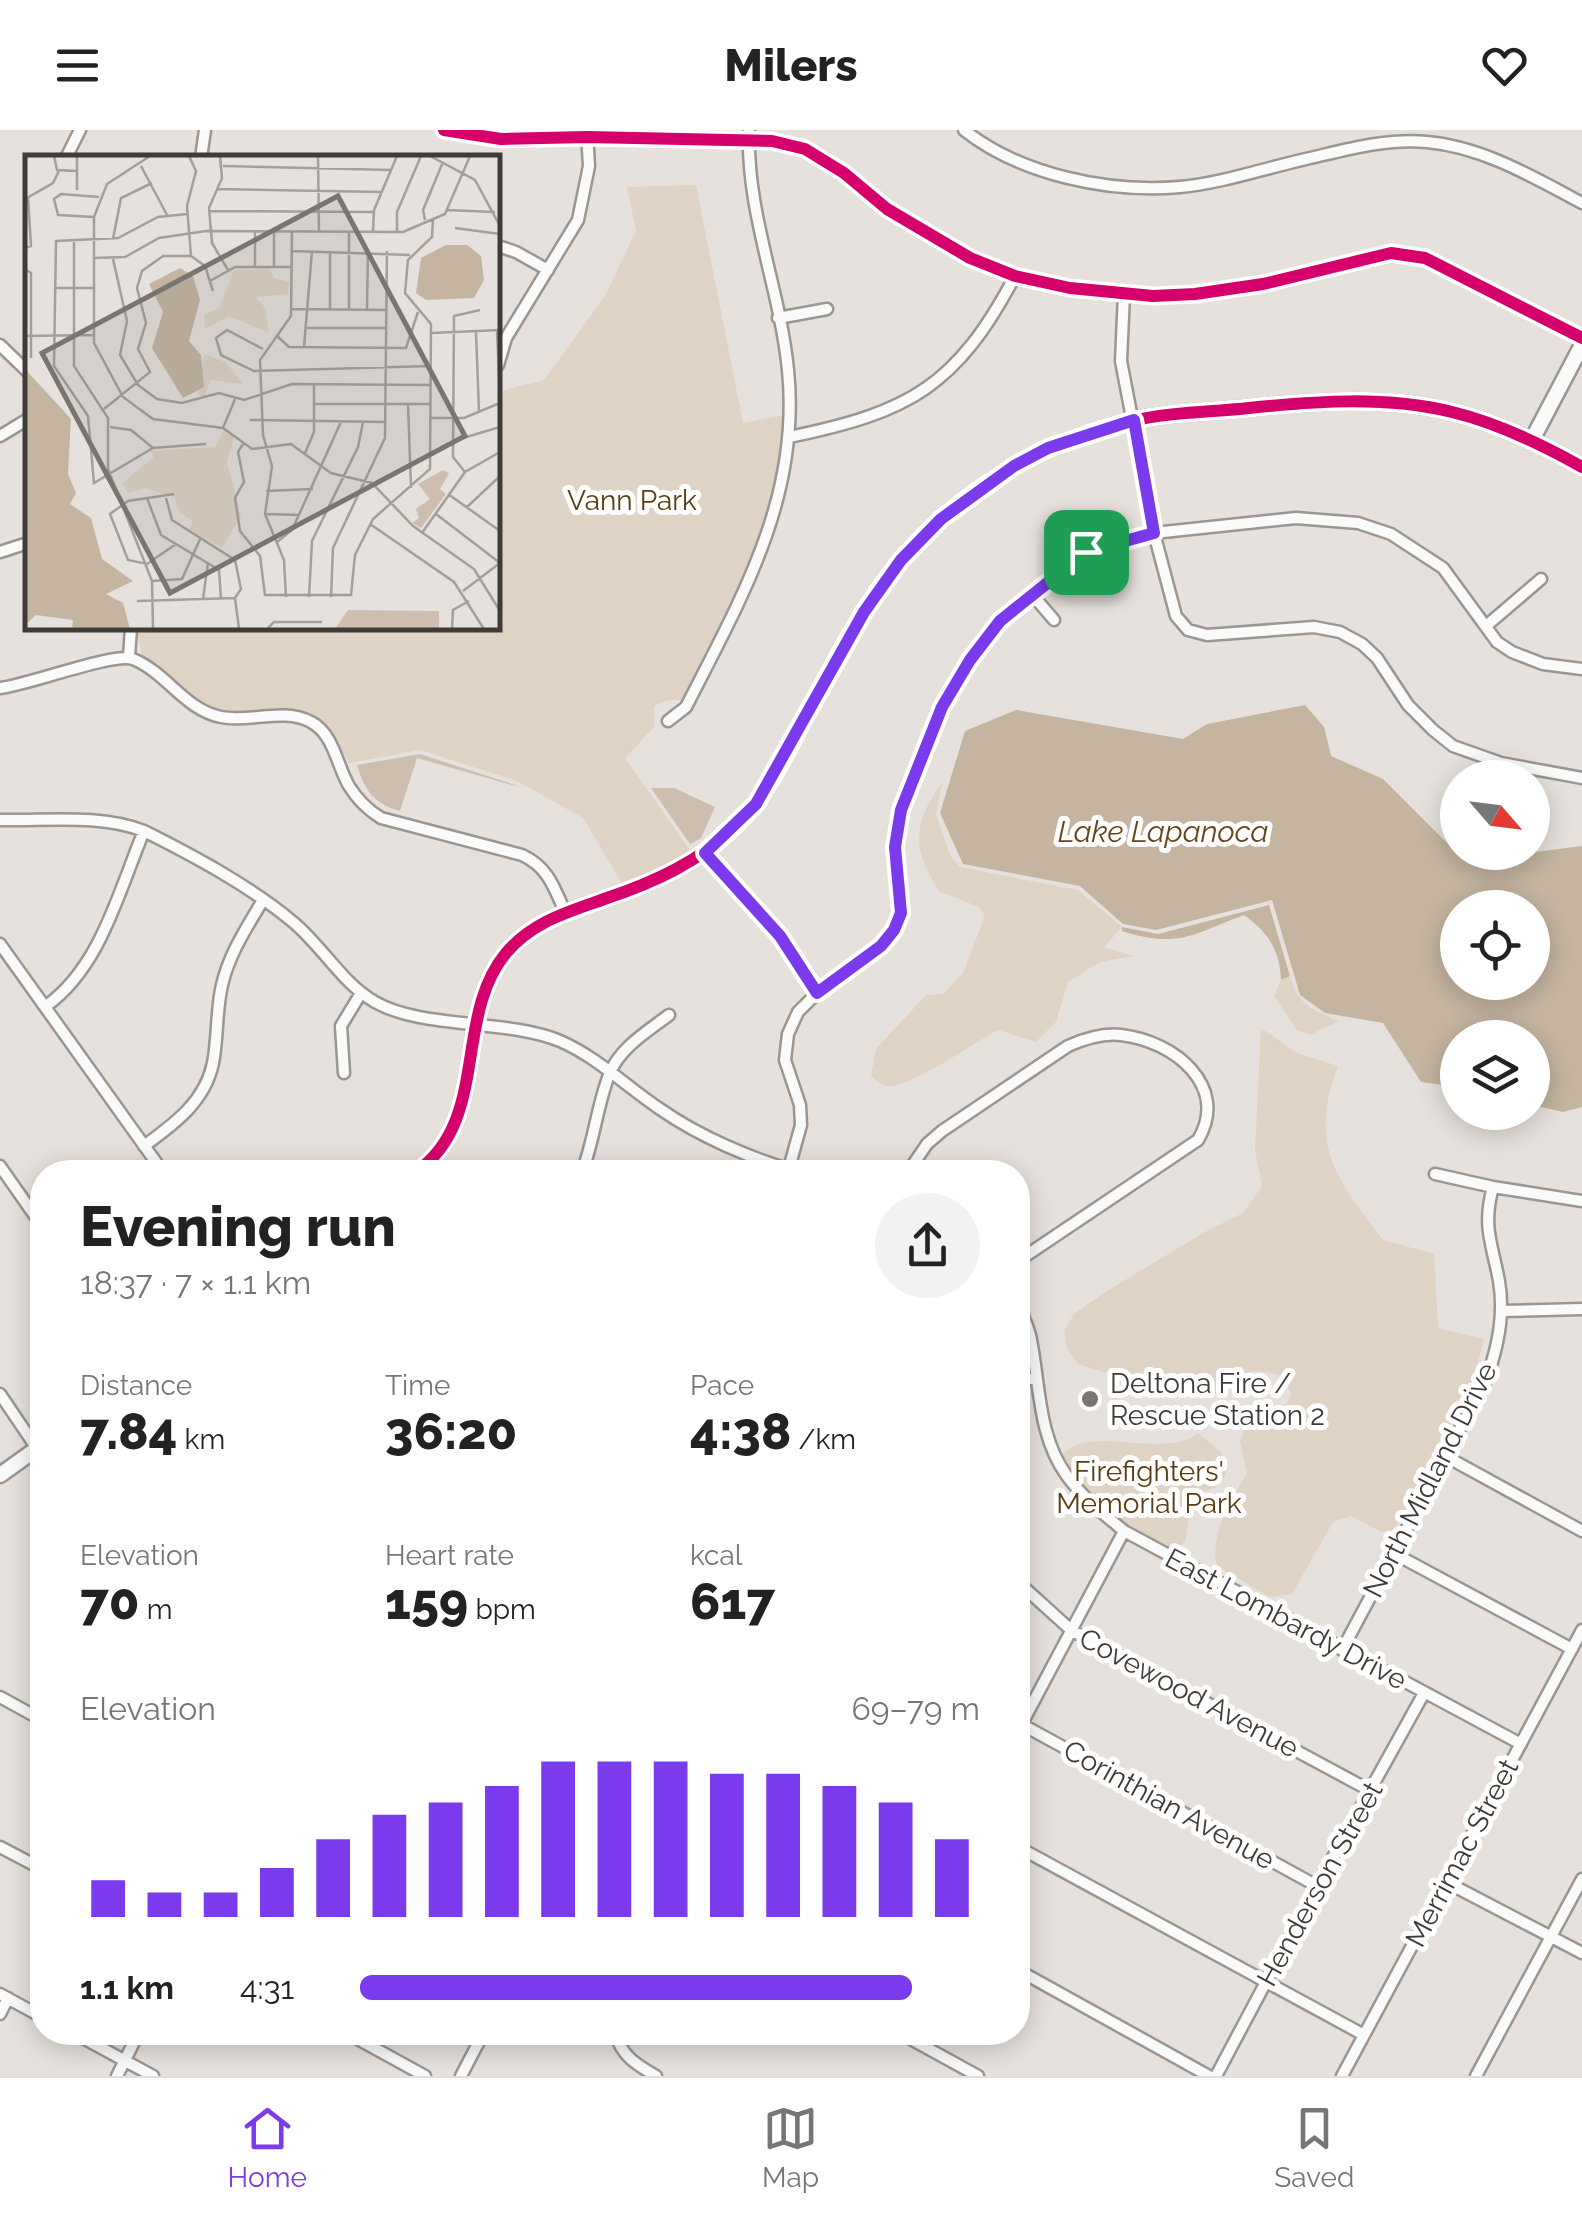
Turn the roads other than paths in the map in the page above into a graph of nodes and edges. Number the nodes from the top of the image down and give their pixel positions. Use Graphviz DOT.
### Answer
graph roads {
  1 [pos="80,130"];
  2 [pos="206,130"];
  3 [pos="444,130"];
  4 [pos="964,130"];
  5 [pos="587,134"];
  6 [pos="749,134"];
  7 [pos="68,155"];
  8 [pos="202,155"];
  9 [pos="1582,203"];
  10 [pos="500,247"];
  11 [pos="548,270"];
  12 [pos="1015,276"];
  13 [pos="1124,294"];
  14 [pos="826,309"];
  15 [pos="778,318"];
  16 [pos="1582,342"];
  17 [pos="0,345"];
  18 [pos="500,358"];
  19 [pos="25,369"];
  20 [pos="1134,420"];
  21 [pos="25,421"];
  22 [pos="0,436"];
  23 [pos="789,437"];
  24 [pos="1532,440"];
  25 [pos="1582,466"];
  26 [pos="1154,533"];
  27 [pos="25,544"];
  28 [pos="0,552"];
  29 [pos="1541,579"];
  30 [pos="1031,593"];
  31 [pos="1054,620"];
  32 [pos="1486,626"];
  33 [pos="131,630"];
  34 [pos="129,657"];
  35 [pos="1582,669"];
  36 [pos="0,688"];
  37 [pos="668,721"];
  38 [pos="1582,778"];
  39 [pos="0,820"];
  40 [pos="144,831"];
  41 [pos="705,853"];
  42 [pos="263,900"];
  43 [pos="565,912"];
  44 [pos="0,944"];
  45 [pos="361,992"];
  46 [pos="817,993"];
  47 [pos="46,1006"];
  48 [pos="669,1015"];
  49 [pos="478,1024"];
  50 [pos="344,1072"];
  51 [pos="610,1072"];
  52 [pos="144,1146"];
  53 [pos="154,1160"];
  54 [pos="431,1160"];
  55 [pos="587,1160"];
  56 [pos="763,1160"];
  57 [pos="794,1160"];
  58 [pos="916,1160"];
  59 [pos="0,1166"];
  60 [pos="1434,1174"];
  61 [pos="1494,1188"];
  62 [pos="1582,1201"];
  63 [pos="30,1209"];
  64 [pos="1030,1253"];
  65 [pos="1582,1309"];
  66 [pos="1502,1311"];
  67 [pos="1030,1332"];
  68 [pos="1030,1379"];
  69 [pos="1037,1379"];
  70 [pos="0,1394"];
  71 [pos="30,1435"];
  72 [pos="1446,1456"];
  73 [pos="30,1457"];
  74 [pos="0,1475"];
  75 [pos="1124,1531"];
  76 [pos="1582,1531"];
  77 [pos="1393,1553"];
  78 [pos="1030,1593"];
  79 [pos="1072,1630"];
  80 [pos="1582,1630"];
  81 [pos="1572,1648"];
  82 [pos="1342,1650"];
  83 [pos="1424,1693"];
  84 [pos="0,1697"];
  85 [pos="1030,1708"];
  86 [pos="30,1713"];
  87 [pos="1030,1734"];
  88 [pos="1520,1744"];
  89 [pos="1370,1791"];
  90 [pos="0,1846"];
  91 [pos="1030,1854"];
  92 [pos="30,1862"];
  93 [pos="1582,1879"];
  94 [pos="1446,1882"];
  95 [pos="1316,1886"];
  96 [pos="1550,1937"];
  97 [pos="1582,1953"];
  98 [pos="1030,1977"];
  99 [pos="1266,1981"];
  100 [pos="4,1996"];
  101 [pos="30,2010"];
  102 [pos="0,2014"];
  103 [pos="1364,2034"];
  104 [pos="95,2045"];
  105 [pos="133,2045"];
  106 [pos="371,2045"];
  107 [pos="477,2045"];
  108 [pos="618,2045"];
  109 [pos="922,2045"];
  110 [pos="124,2061"];
  111 [pos="117,2076"];
  112 [pos="153,2076"];
  113 [pos="424,2076"];
  114 [pos="461,2076"];
  115 [pos="656,2076"];
  116 [pos="978,2076"];
  117 [pos="1213,2076"];
  118 [pos="1342,2076"];
  119 [pos="1476,2076"];
  1 -- 7 [label="street"];
  2 -- 8 [label="street"];
  3 -- 5 [label="street"];
  4 -- 9 [label="street"];
  5 -- 6 [label="street"];
  5 -- 11 [label="street"];
  6 -- 12 [label="street"];
  6 -- 15 [label="street"];
  10 -- 11 [label="street"];
  11 -- 18 [label="street"];
  12 -- 13 [label="street"];
  12 -- 23 [label="street"];
  13 -- 16 [label="street"];
  13 -- 20 [label="street"];
  14 -- 15 [label="street"];
  15 -- 23 [label="street"];
  16 -- 24 [label="street"];
  17 -- 19 [label="street"];
  20 -- 24 [label="street"];
  20 -- 26 [label="street"];
  20 -- 41 [label="street"];
  21 -- 22 [label="street"];
  23 -- 37 [label="street"];
  24 -- 25 [label="street"];
  26 -- 30 [label="street"];
  26 -- 32 [label="street"];
  26 -- 38 [label="street"];
  27 -- 28 [label="street"];
  29 -- 32 [label="street"];
  30 -- 31 [label="street"];
  30 -- 46 [label="street"];
  32 -- 35 [label="street"];
  33 -- 34 [label="street"];
  34 -- 36 [label="street"];
  34 -- 43 [label="street"];
  39 -- 40 [label="street"];
  40 -- 42 [label="street"];
  40 -- 47 [label="street"];
  41 -- 43 [label="street"];
  41 -- 46 [label="street"];
  42 -- 45 [label="street"];
  42 -- 52 [label="street"];
  43 -- 49 [label="street"];
  44 -- 47 [label="street"];
  45 -- 49 [label="street"];
  45 -- 50 [label="street"];
  46 -- 57 [label="street"];
  47 -- 52 [label="street"];
  48 -- 51 [label="street"];
  49 -- 51 [label="street"];
  49 -- 54 [label="street"];
  51 -- 55 [label="street"];
  51 -- 56 [label="street"];
  52 -- 53 [label="street"];
  58 -- 64 [label="street"];
  59 -- 63 [label="street"];
  60 -- 61 [label="street"];
  61 -- 62 [label="street"];
  61 -- 66 [label="street, North Midland Drive"];
  65 -- 66 [label="street"];
  66 -- 72 [label="street, North Midland Drive"];
  67 -- 69 [label="street, East Lombardy Drive"];
  68 -- 69 [label="street"];
  69 -- 75 [label="street, East Lombardy Drive"];
  70 -- 71 [label="street"];
  72 -- 76 [label="street"];
  72 -- 77 [label="street, North Midland Drive"];
  73 -- 74 [label="street"];
  75 -- 79 [label="street"];
  75 -- 82 [label="street, East Lombardy Drive"];
  77 -- 81 [label="street"];
  77 -- 82 [label="street, North Midland Drive"];
  78 -- 79 [label="street, Covewood Avenue"];
  79 -- 85 [label="street"];
  79 -- 89 [label="street, Covewood Avenue"];
  80 -- 81 [label="street, Merrimac Street"];
  81 -- 88 [label="street, Merrimac Street"];
  82 -- 83 [label="street, East Lombardy Drive"];
  83 -- 88 [label="street, East Lombardy Drive"];
  83 -- 89 [label="street, Henderson Street"];
  84 -- 86 [label="street"];
  87 -- 95 [label="street, Corinthian Avenue"];
  88 -- 94 [label="street, Merrimac Street"];
  89 -- 95 [label="street, Henderson Street"];
  90 -- 92 [label="street"];
  91 -- 99 [label="street"];
  93 -- 96 [label="street"];
  94 -- 96 [label="street"];
  94 -- 103 [label="street, Merrimac Street"];
  95 -- 99 [label="street, Henderson Street"];
  96 -- 97 [label="street"];
  96 -- 119 [label="street"];
  98 -- 117 [label="street"];
  99 -- 103 [label="street"];
  99 -- 117 [label="street, Henderson Street"];
  100 -- 101 [label="street"];
  100 -- 102 [label="street"];
  103 -- 118 [label="street, Merrimac Street"];
  104 -- 110 [label="street"];
  105 -- 110 [label="street"];
  106 -- 113 [label="street"];
  107 -- 114 [label="street"];
  108 -- 115 [label="street"];
  109 -- 116 [label="street"];
  110 -- 111 [label="street"];
  110 -- 112 [label="street"];
}
